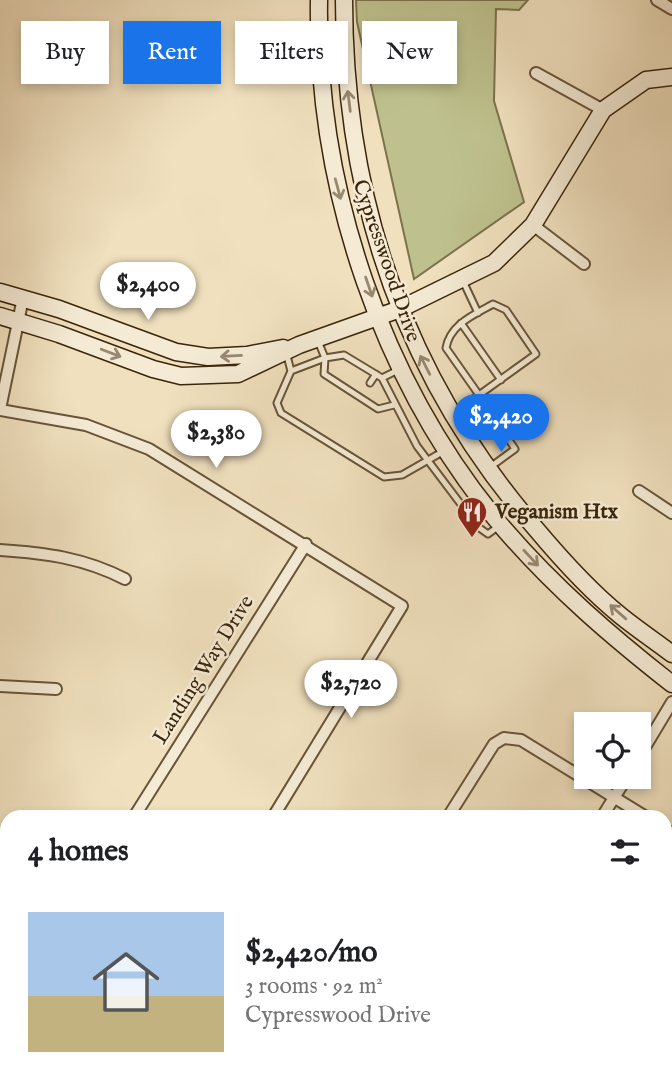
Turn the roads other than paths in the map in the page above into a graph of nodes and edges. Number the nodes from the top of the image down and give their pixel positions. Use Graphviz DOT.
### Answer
graph roads {
  1 [pos="319,0"];
  2 [pos="344,0"];
  3 [pos="657,0"];
  4 [pos="672,9"];
  5 [pos="536,73"];
  6 [pos="672,77"];
  7 [pos="603,110"];
  8 [pos="328,133"];
  9 [pos="352,133"];
  10 [pos="533,226"];
  11 [pos="584,264"];
  12 [pos="462,280"];
  13 [pos="0,292"];
  14 [pos="23,298"];
  15 [pos="400,309"];
  16 [pos="478,313"];
  17 [pos="378,315"];
  18 [pos="0,316"];
  19 [pos="88,319"];
  20 [pos="18,320"];
  21 [pos="461,323"];
  22 [pos="469,334"];
  23 [pos="317,338"];
  24 [pos="461,339"];
  25 [pos="82,342"];
  26 [pos="475,343"];
  27 [pos="468,348"];
  28 [pos="293,349"];
  29 [pos="482,352"];
  30 [pos="325,358"];
  31 [pos="474,358"];
  32 [pos="352,360"];
  33 [pos="489,363"];
  34 [pos="364,367"];
  35 [pos="346,368"];
  36 [pos="402,368"];
  37 [pos="481,368"];
  38 [pos="291,370"];
  39 [pos="495,371"];
  40 [pos="376,374"];
  41 [pos="359,376"];
  42 [pos="487,376"];
  43 [pos="382,378"];
  44 [pos="501,380"];
  45 [pos="370,383"];
  46 [pos="479,395"];
  47 [pos="394,405"];
  48 [pos="0,409"];
  49 [pos="452,414"];
  50 [pos="447,450"];
  51 [pos="428,461"];
  52 [pos="488,468"];
  53 [pos="639,492"];
  54 [pos="518,509"];
  55 [pos="672,513"];
  56 [pos="501,524"];
  57 [pos="306,544"];
  58 [pos="0,550"];
  59 [pos="125,579"];
  60 [pos="672,654"];
  61 [pos="672,684"];
  62 [pos="0,686"];
  63 [pos="56,689"];
  64 [pos="672,702"];
  65 [pos="651,737"];
  66 [pos="620,789"];
  67 [pos="614,798"];
  68 [pos="138,810"];
  69 [pos="277,810"];
  70 [pos="452,810"];
  71 [pos="606,810"];
  72 [pos="634,810"];
  1 -- 8 [label="main road, Cypresswood Drive"];
  9 -- 2 [label="main road, Cypresswood Drive, one-way"];
  3 -- 4 [label="street"];
  5 -- 7 [label="street"];
  6 -- 7 [label="main road"];
  7 -- 10 [label="main road"];
  8 -- 9 [label="main road"];
  8 -- 17 [label="main road, Cypresswood Drive, one-way"];
  9 -- 15 [label="main road, Cypresswood Drive"];
  10 -- 11 [label="street"];
  10 -- 12 [label="main road"];
  12 -- 15 [label="main road"];
  12 -- 16 [label="lane"];
  13 -- 14 [label="main road"];
  14 -- 19 [label="main road"];
  14 -- 20 [label="street"];
  15 -- 17 [label="main road"];
  49 -- 15 [label="main road, Cypresswood Drive, one-way"];
  16 -- 21 [label="lane"];
  16 -- 44 [label="lane"];
  17 -- 23 [label="main road"];
  17 -- 36 [label="main road, Cypresswood Drive"];
  18 -- 20 [label="main road"];
  19 -- 25 [label="main road"];
  28 -- 19 [label="main road, one-way"];
  20 -- 25 [label="main road"];
  20 -- 48 [label="street"];
  21 -- 22 [label="lane"];
  21 -- 46 [label="lane"];
  22 -- 24 [label="lane"];
  22 -- 26 [label="lane"];
  23 -- 28 [label="main road"];
  23 -- 30 [label="lane"];
  25 -- 28 [label="main road, one-way"];
  26 -- 27 [label="lane"];
  26 -- 29 [label="lane"];
  28 -- 38 [label="lane"];
  29 -- 31 [label="lane"];
  29 -- 33 [label="lane"];
  30 -- 32 [label="lane"];
  30 -- 38 [label="lane"];
  30 -- 47 [label="lane"];
  32 -- 34 [label="lane"];
  32 -- 35 [label="lane"];
  33 -- 37 [label="lane"];
  33 -- 39 [label="lane"];
  34 -- 40 [label="lane"];
  34 -- 41 [label="lane"];
  36 -- 43 [label="lane"];
  36 -- 50 [label="main road, Cypresswood Drive"];
  38 -- 51 [label="lane"];
  39 -- 42 [label="lane"];
  39 -- 44 [label="lane"];
  40 -- 43 [label="lane"];
  40 -- 45 [label="lane"];
  43 -- 47 [label="lane"];
  44 -- 46 [label="lane"];
  46 -- 49 [label="lane"];
  46 -- 52 [label="lane"];
  47 -- 51 [label="lane"];
  48 -- 57 [label="street"];
  49 -- 52 [label="main road, Cypresswood Drive"];
  50 -- 51 [label="lane"];
  50 -- 56 [label="main road, Cypresswood Drive"];
  51 -- 56 [label="lane"];
  52 -- 54 [label="main road, Cypresswood Drive"];
  53 -- 55 [label="street"];
  54 -- 56 [label="main road"];
  60 -- 54 [label="main road, Cypresswood Drive, one-way"];
  56 -- 61 [label="main road, Cypresswood Drive, one-way"];
  57 -- 68 [label="street, Landing Way Drive"];
  57 -- 69 [label="street"];
  58 -- 59 [label="street"];
  62 -- 63 [label="street"];
  64 -- 65 [label="street"];
  66 -- 67 [label="street"];
  67 -- 70 [label="street"];
  67 -- 71 [label="street"];
  67 -- 72 [label="street"];
}
